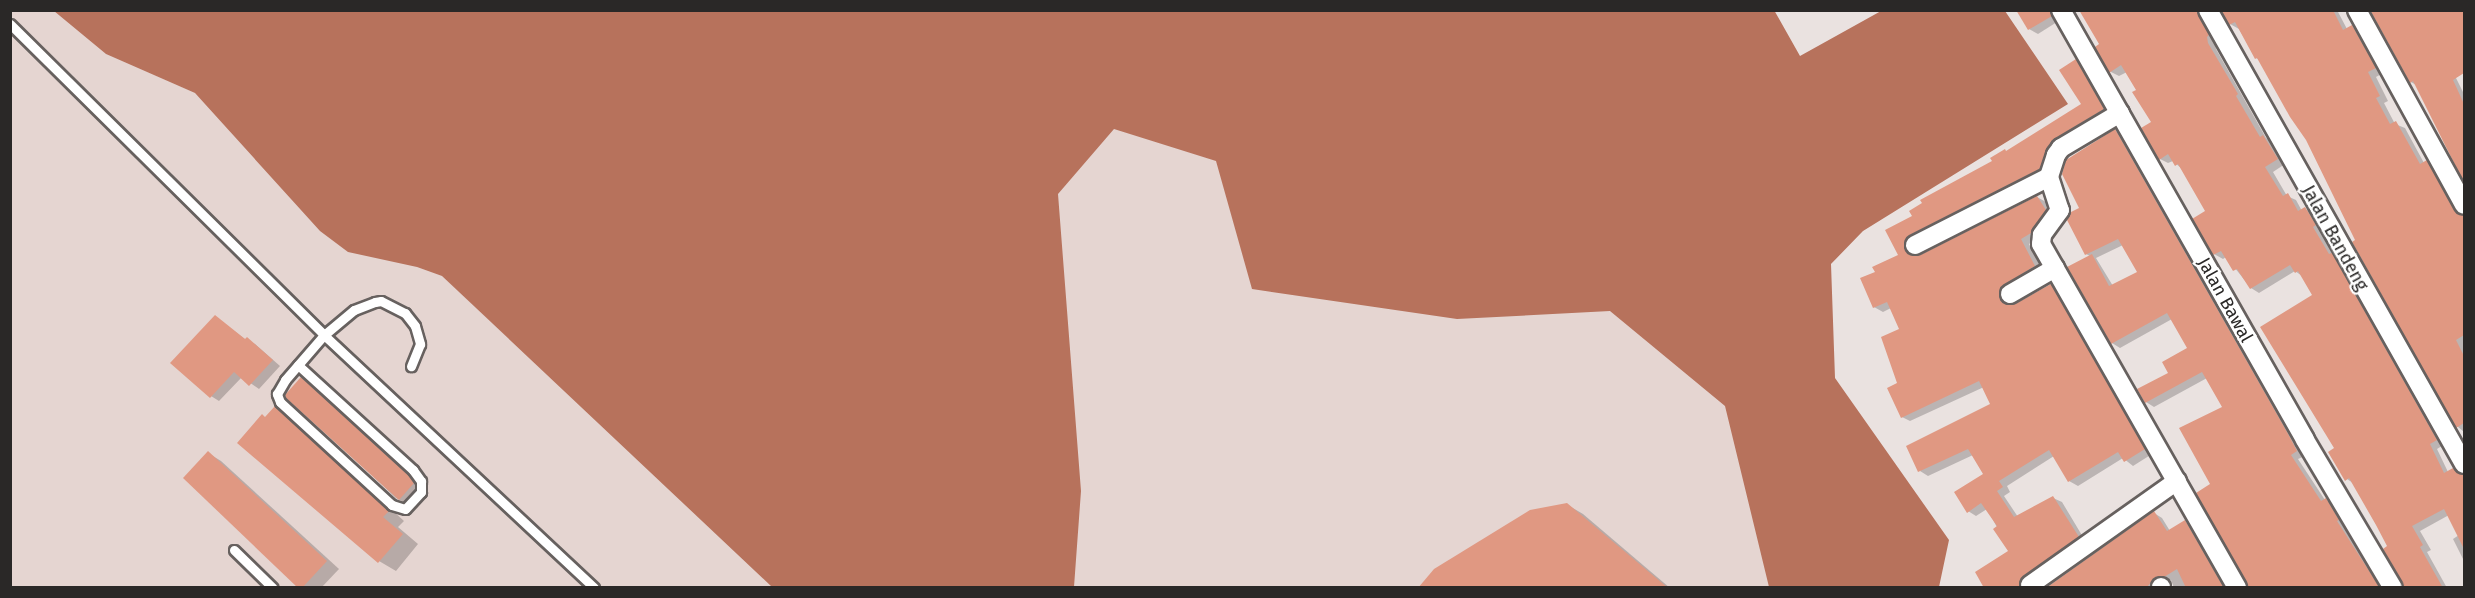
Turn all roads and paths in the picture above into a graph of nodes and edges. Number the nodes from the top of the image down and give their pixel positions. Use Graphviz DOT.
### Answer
graph roads {
  1 [pos="2061,10"];
  2 [pos="2208,10"];
  3 [pos="2357,10"];
  4 [pos="10,24"];
  5 [pos="2120,113"];
  6 [pos="2049,177"];
  7 [pos="2464,205"];
  8 [pos="1915,245"];
  9 [pos="2055,268"];
  10 [pos="2010,294"];
  11 [pos="324,335"];
  12 [pos="298,365"];
  13 [pos="411,366"];
  14 [pos="2464,464"];
  15 [pos="2177,481"];
  16 [pos="234,550"];
  17 [pos="2030,585"];
  18 [pos="594,587"];
  19 [pos="273,588"];
  20 [pos="2238,588"];
  21 [pos="2392,588"];
  1 -- 5 [label="street, Jalan Bawal"];
  2 -- 14 [label="street, Jalan Bandeng"];
  3 -- 7 [label="street"];
  4 -- 11 [label="lane"];
  5 -- 6 [label="street"];
  5 -- 21 [label="street, Jalan Bawal"];
  6 -- 8 [label="street"];
  6 -- 9 [label="street"];
  9 -- 10 [label="street"];
  9 -- 15 [label="street"];
  11 -- 12 [label="lane"];
  11 -- 13 [label="lane"];
  11 -- 18 [label="lane"];
  12 -- 12 [label="lane"];
  15 -- 17 [label="street"];
  15 -- 20 [label="street"];
  16 -- 19 [label="lane"];
}
